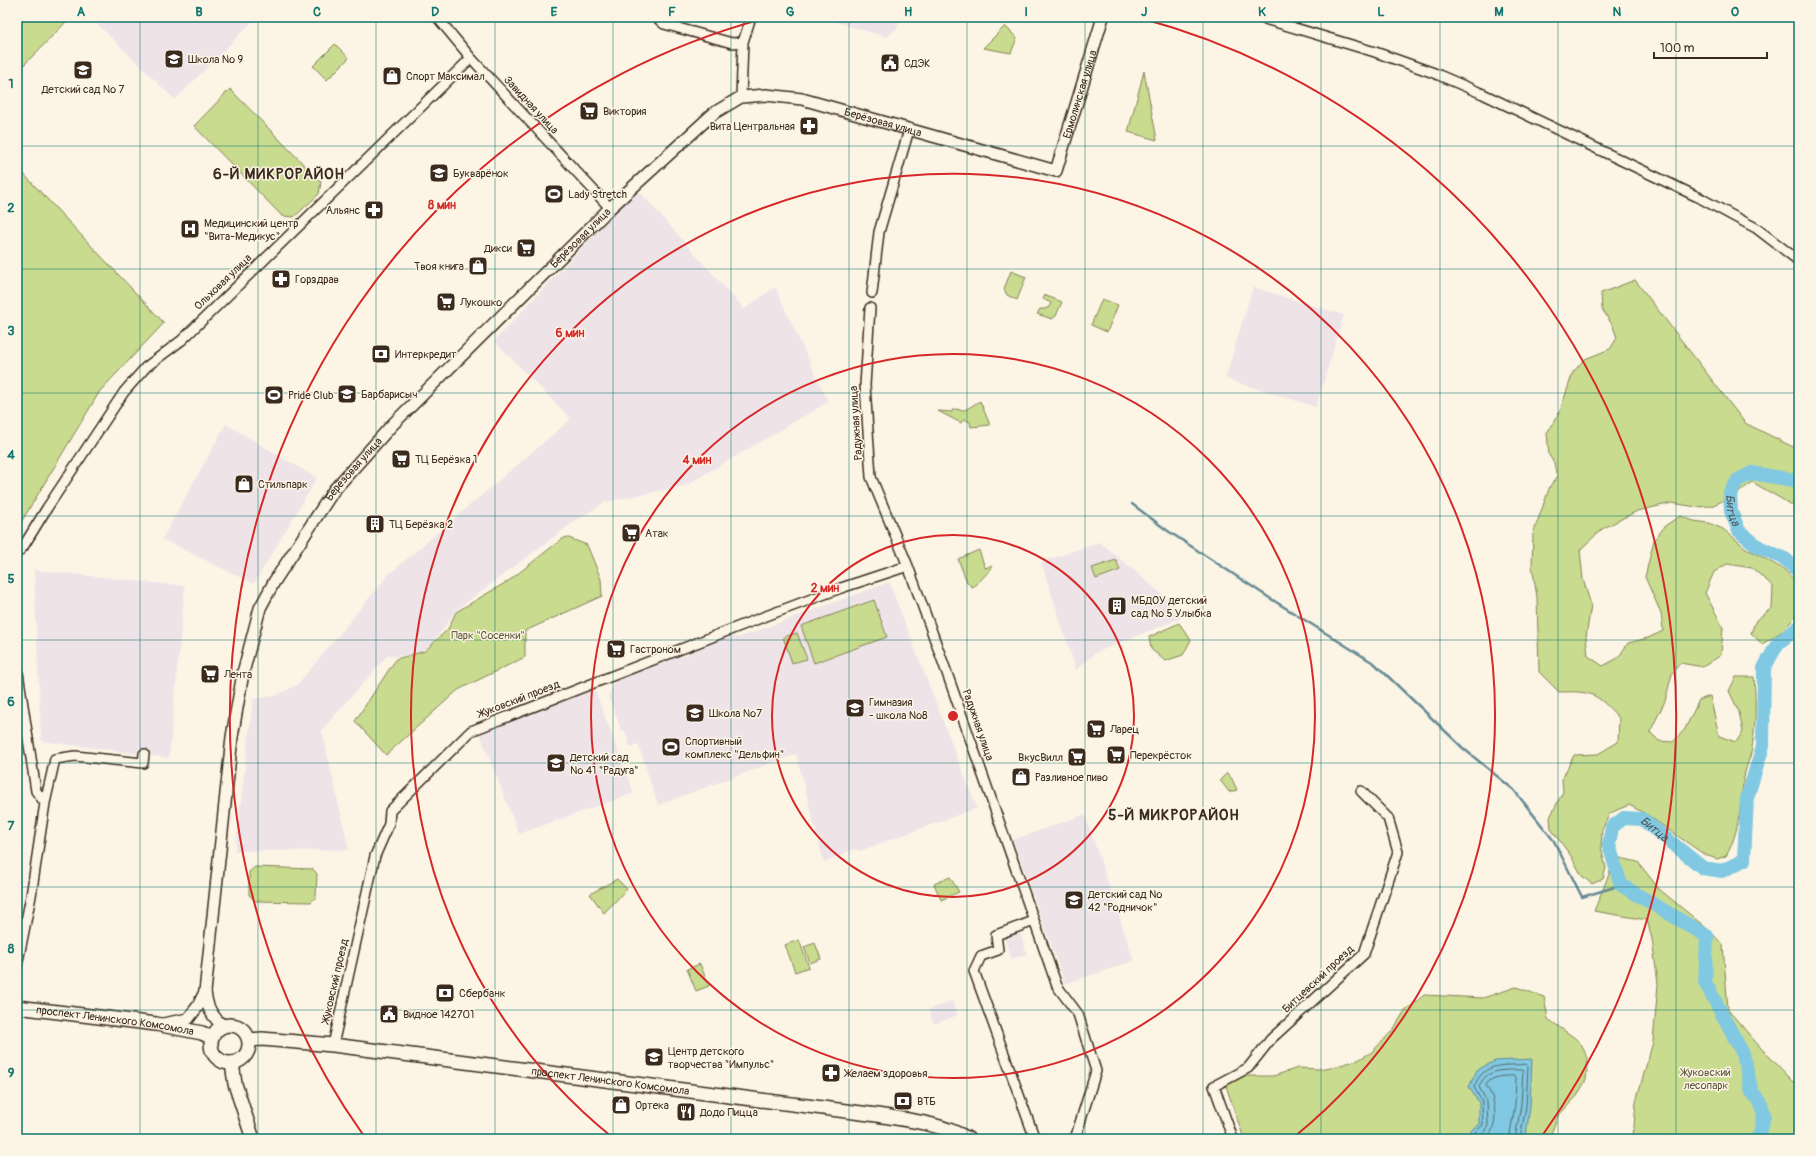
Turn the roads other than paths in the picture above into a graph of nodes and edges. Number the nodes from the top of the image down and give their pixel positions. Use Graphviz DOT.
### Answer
graph roads {
  1 [pos="437,17"];
  2 [pos="656,17"];
  3 [pos="751,17"];
  4 [pos="1103,17"];
  5 [pos="1258,17"];
  6 [pos="743,42"];
  7 [pos="471,58"];
  8 [pos="741,97"];
  9 [pos="909,130"];
  10 [pos="1056,171"];
  11 [pos="610,208"];
  12 [pos="1799,262"];
  13 [pos="872,293"];
  14 [pos="870,308"];
  15 [pos="20,550"];
  16 [pos="908,566"];
  17 [pos="17,666"];
  18 [pos="144,754"];
  19 [pos="1361,791"];
  20 [pos="45,803"];
  21 [pos="1034,921"];
  22 [pos="17,966"];
  23 [pos="204,992"];
  24 [pos="17,1007"];
  25 [pos="156,1024"];
  26 [pos="223,1026"];
  27 [pos="212,1038"];
  28 [pos="249,1040"];
  29 [pos="333,1045"];
  30 [pos="232,1063"];
  31 [pos="253,1139"];
  32 [pos="968,1139"];
  33 [pos="1035,1139"];
  34 [pos="1075,1139"];
  35 [pos="1233,1139"];
  1 -- 7 [label="street, Завидная улица"];
  2 -- 6 [label="street"];
  3 -- 6 [label="street"];
  4 -- 10 [label="street, Ермолинская улица"];
  5 -- 12 [label="street"];
  6 -- 8 [label="street"];
  7 -- 11 [label="street, Завидная улица"];
  7 -- 15 [label="street, Ольховая улица"];
  8 -- 9 [label="street, Берёзовая улица"];
  8 -- 11 [label="street, Берёзовая улица"];
  9 -- 10 [label="street, Берёзовая улица"];
  9 -- 13 [label="street"];
  11 -- 23 [label="street, Берёзовая улица"];
  14 -- 16 [label="street, Радужная улица"];
  16 -- 21 [label="street, Радужная улица"];
  16 -- 29 [label="street, Жуковский проезд"];
  17 -- 20 [label="street"];
  18 -- 20 [label="street"];
  19 -- 35 [label="street, Битцевский проезд"];
  20 -- 22 [label="street"];
  21 -- 33 [label="street"];
  21 -- 34 [label="street, Радужная улица"];
  23 -- 25 [label="street"];
  23 -- 26 [label="street"];
  24 -- 25 [label="main road, проспект Ленинского Комсомола"];
  25 -- 27 [label="main road, проспект Ленинского Комсомола"];
  26 -- 27 [label="main road"];
  26 -- 28 [label="main road"];
  27 -- 30 [label="main road"];
  28 -- 29 [label="main road, проспект Ленинского Комсомола"];
  28 -- 30 [label="main road"];
  29 -- 32 [label="main road, проспект Ленинского Комсомола"];
  30 -- 31 [label="main road"];
}
